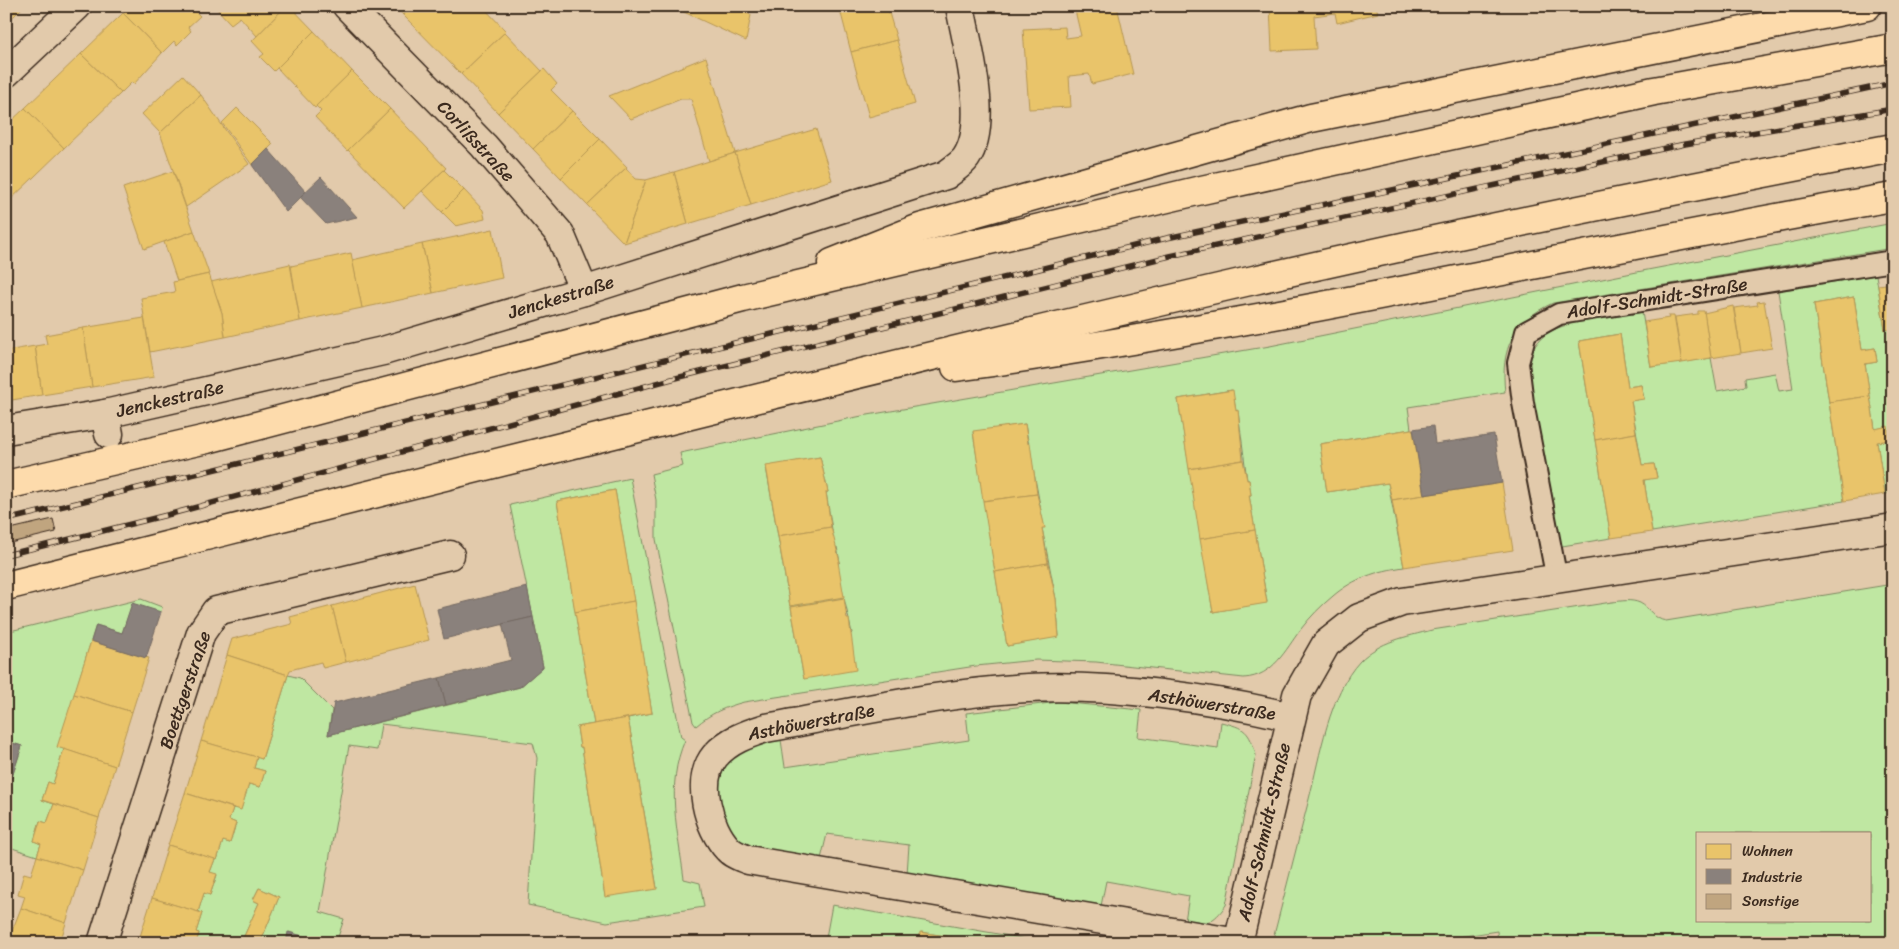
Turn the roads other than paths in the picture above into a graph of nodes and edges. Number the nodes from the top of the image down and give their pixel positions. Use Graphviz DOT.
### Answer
graph roads {
  1 [pos="77,6"];
  2 [pos="347,6"];
  3 [pos="960,6"];
  4 [pos="1867,6"];
  5 [pos="1893,48"];
  6 [pos="6,74"];
  7 [pos="1893,148"];
  8 [pos="1893,197"];
  9 [pos="1893,261"];
  10 [pos="584,291"];
  11 [pos="743,298"];
  12 [pos="794,390"];
  13 [pos="6,430"];
  14 [pos="6,485"];
  15 [pos="1893,528"];
  16 [pos="450,555"];
  17 [pos="1557,580"];
  18 [pos="6,586"];
  19 [pos="1291,717"];
  20 [pos="102,943"];
  21 [pos="1238,943"];
  1 -- 6 [label="street"];
  2 -- 10 [label="street, Corlißstraße"];
  3 -- 10 [label="street, Jenckestraße"];
  4 -- 11 [label="highway"];
  5 -- 11 [label="highway"];
  7 -- 12 [label="highway"];
  8 -- 12 [label="highway"];
  9 -- 17 [label="lane, Adolf-Schmidt-Straße"];
  10 -- 13 [label="street, Jenckestraße"];
  11 -- 14 [label="highway"];
  12 -- 18 [label="highway"];
  15 -- 17 [label="street, Adolf-Schmidt-Straße"];
  16 -- 20 [label="street, Boettgerstraße"];
  17 -- 19 [label="street, Adolf-Schmidt-Straße"];
  19 -- 21 [label="street, Adolf-Schmidt-Straße"];
  19 -- 21 [label="street, Asthöwerstraße"];
}
